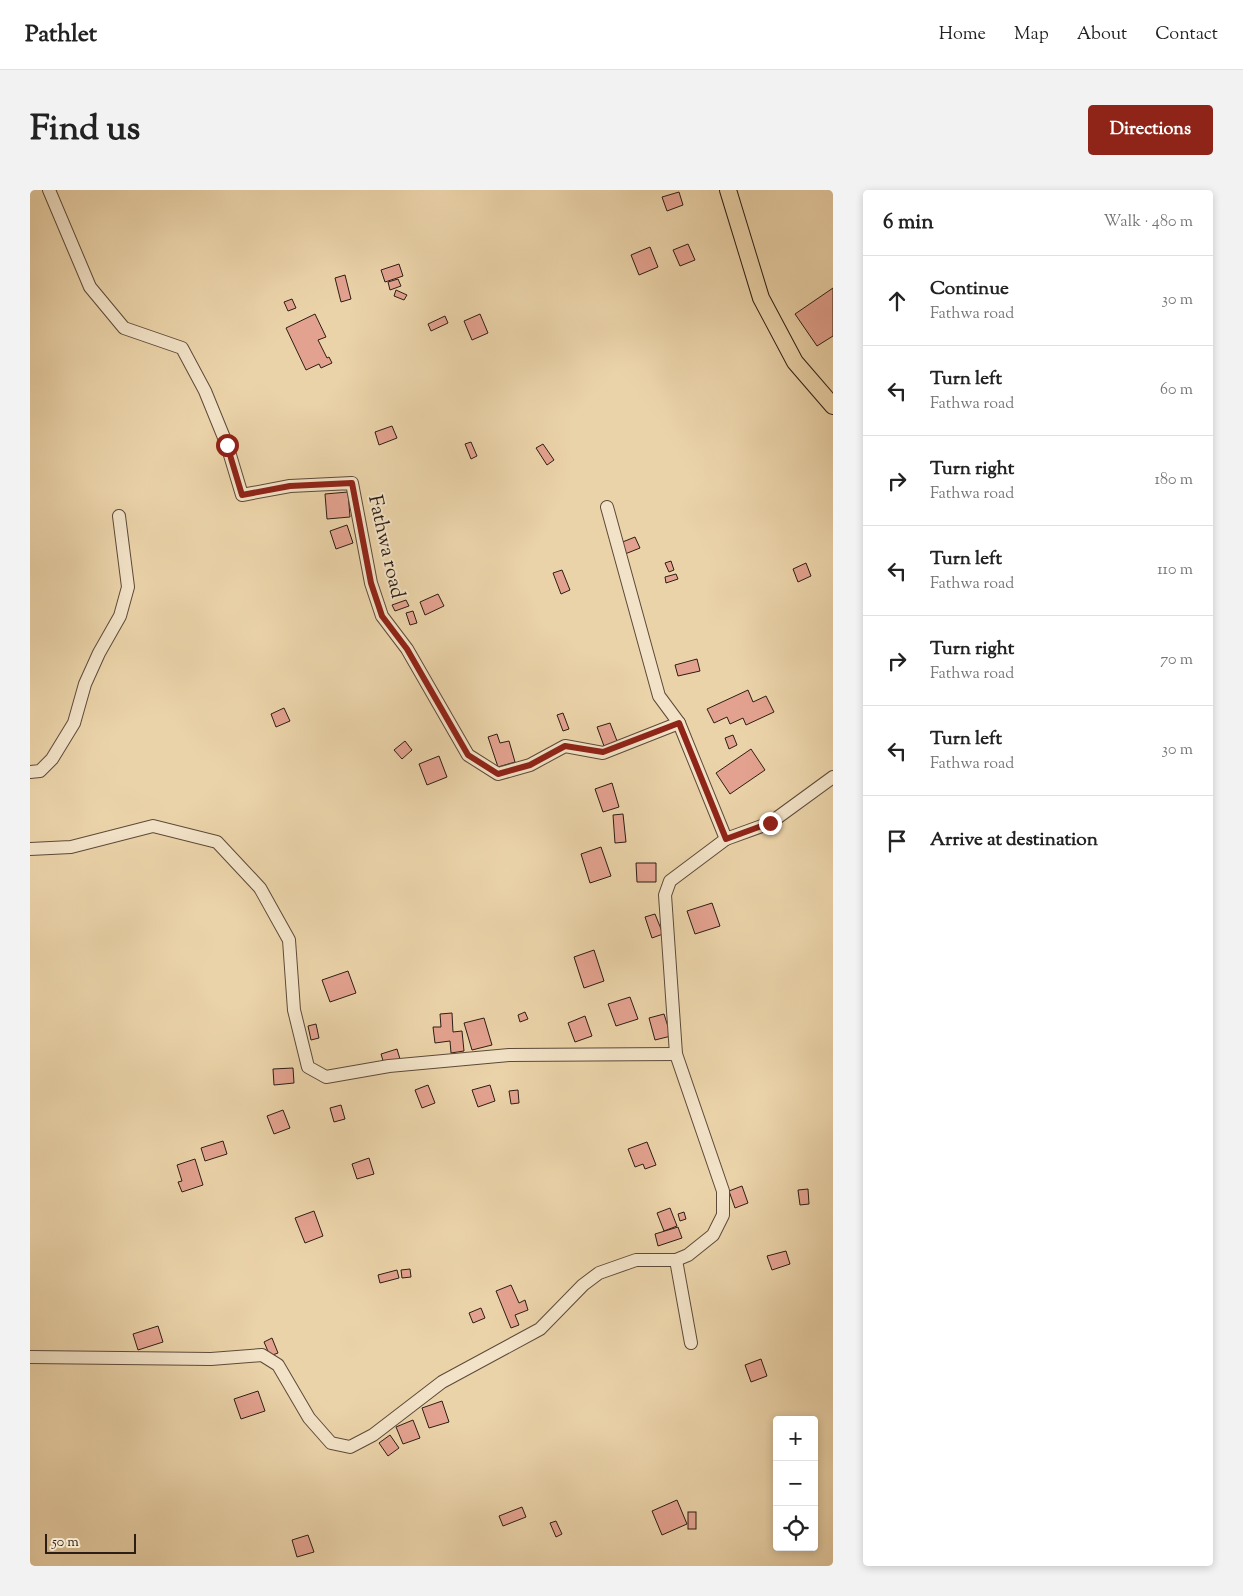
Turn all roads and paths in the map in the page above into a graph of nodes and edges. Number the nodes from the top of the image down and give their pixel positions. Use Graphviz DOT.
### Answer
graph roads {
  1 [pos="49,190"];
  2 [pos="728,190"];
  3 [pos="833,406"];
  4 [pos="607,507"];
  5 [pos="119,516"];
  6 [pos="679,723"];
  7 [pos="30,772"];
  8 [pos="833,777"];
  9 [pos="726,839"];
  10 [pos="30,850"];
  11 [pos="676,1054"];
  12 [pos="676,1260"];
  13 [pos="691,1343"];
  14 [pos="30,1357"];
  1 -- 6 [label="street, Fathwa road"];
  2 -- 3 [label="main road"];
  4 -- 6 [label="street"];
  5 -- 7 [label="street"];
  6 -- 9 [label="street"];
  8 -- 9 [label="street"];
  9 -- 11 [label="street"];
  10 -- 11 [label="street"];
  11 -- 12 [label="street"];
  12 -- 13 [label="street"];
  12 -- 14 [label="street"];
}
